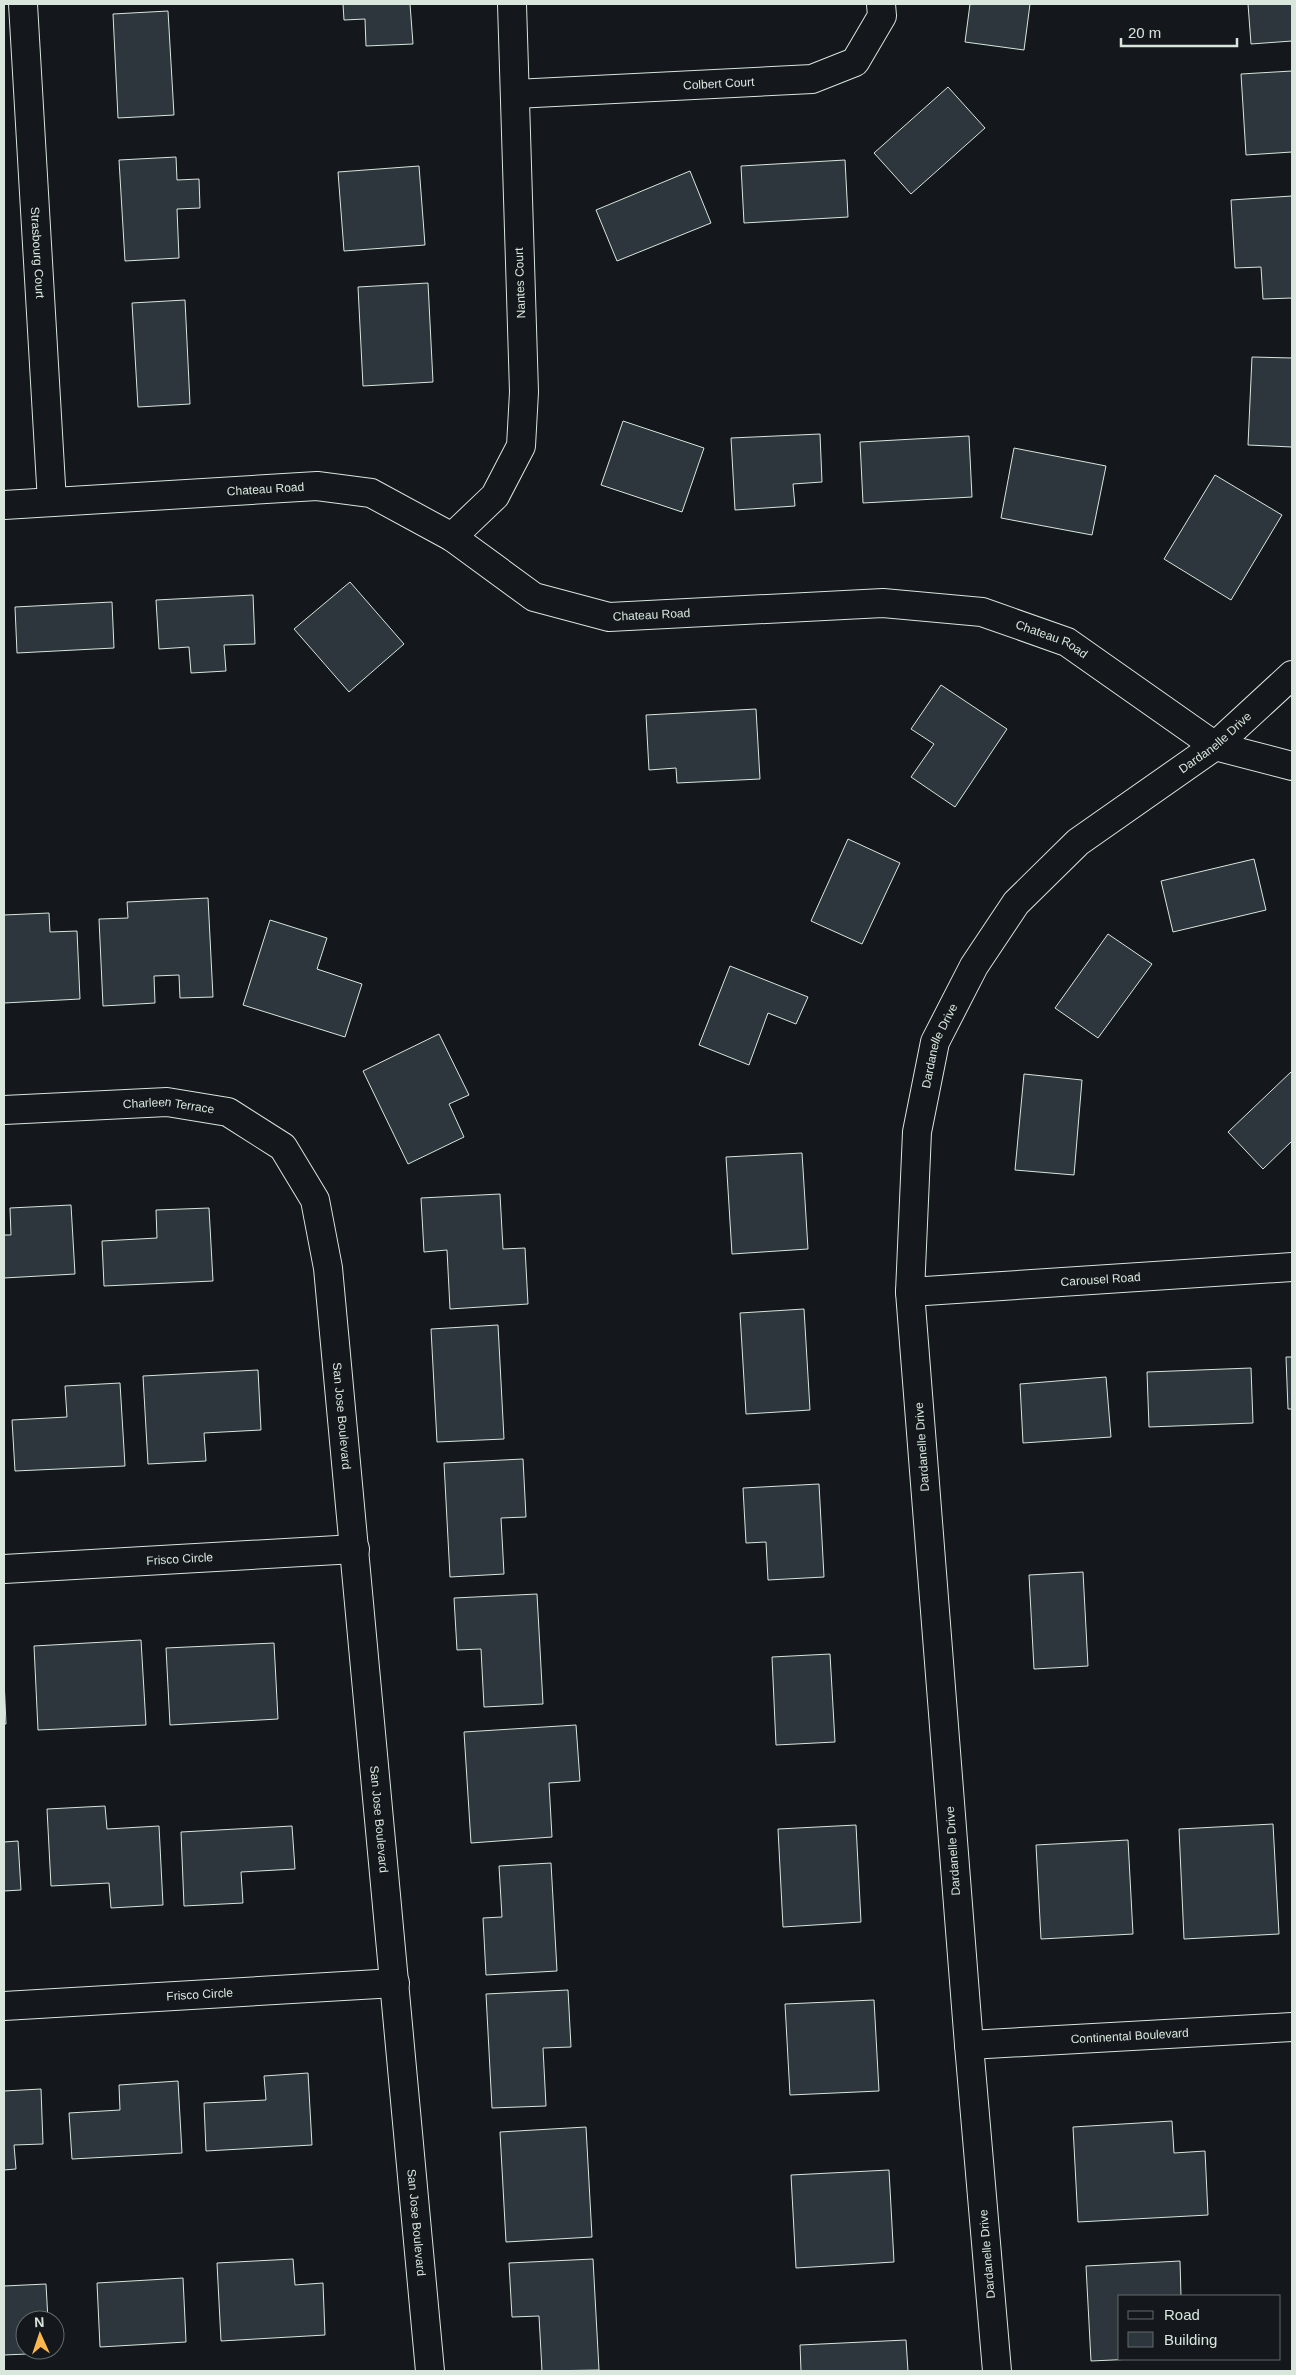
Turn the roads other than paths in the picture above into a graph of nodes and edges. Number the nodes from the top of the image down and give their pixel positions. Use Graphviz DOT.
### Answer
graph roads {
  1 [pos="23,4"];
  2 [pos="512,4"];
  3 [pos="881,4"];
  4 [pos="515,94"];
  5 [pos="52,502"];
  6 [pos="4,505"];
  7 [pos="452,537"];
  8 [pos="1292,675"];
  9 [pos="1215,746"];
  10 [pos="1292,766"];
  11 [pos="4,1110"];
  12 [pos="1292,1267"];
  13 [pos="328,1268"];
  14 [pos="910,1292"];
  15 [pos="355,1549"];
  16 [pos="4,1569"];
  17 [pos="395,1982"];
  18 [pos="4,2006"];
  19 [pos="1292,2027"];
  20 [pos="968,2045"];
  21 [pos="430,2371"];
  22 [pos="997,2371"];
  1 -- 5 [label="street, Strasbourg Court"];
  2 -- 4 [label="street, Nantes Court"];
  3 -- 4 [label="street, Colbert Court"];
  4 -- 7 [label="street, Nantes Court"];
  5 -- 6 [label="street, Chateau Road"];
  5 -- 7 [label="street, Chateau Road"];
  7 -- 9 [label="street, Chateau Road"];
  8 -- 9 [label="street, Dardanelle Drive"];
  9 -- 10 [label="street, Chateau Road"];
  9 -- 14 [label="street, Dardanelle Drive"];
  11 -- 13 [label="street, Charleen Terrace"];
  12 -- 14 [label="street, Carousel Road"];
  13 -- 15 [label="street, San Jose Boulevard"];
  14 -- 20 [label="street, Dardanelle Drive"];
  15 -- 16 [label="street, Frisco Circle"];
  15 -- 17 [label="street, San Jose Boulevard"];
  17 -- 18 [label="street, Frisco Circle"];
  17 -- 21 [label="street, San Jose Boulevard"];
  19 -- 20 [label="street, Continental Boulevard"];
  20 -- 22 [label="street, Dardanelle Drive"];
}
